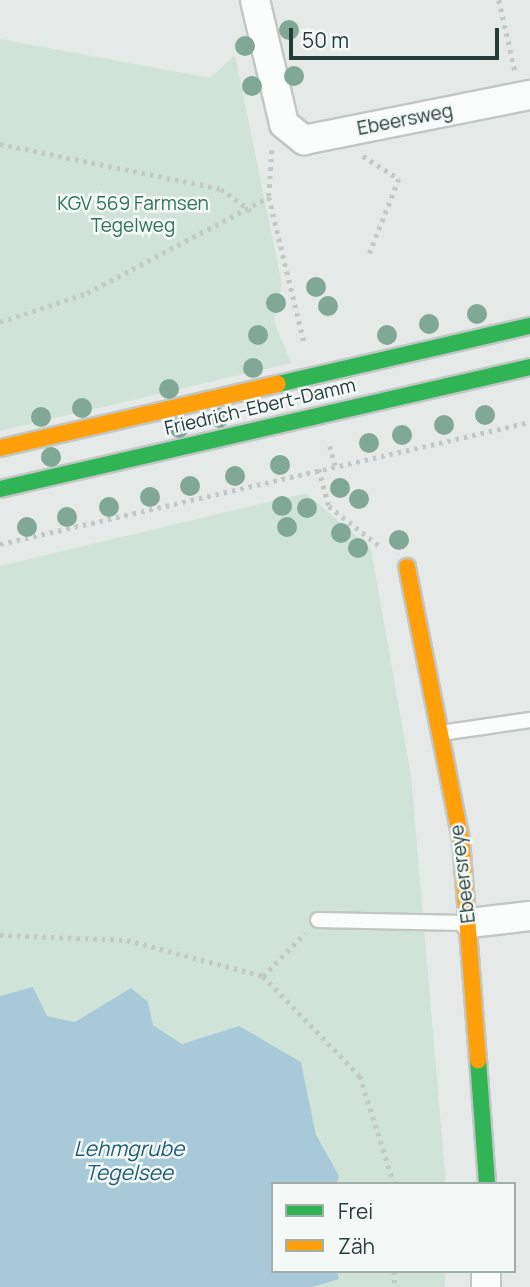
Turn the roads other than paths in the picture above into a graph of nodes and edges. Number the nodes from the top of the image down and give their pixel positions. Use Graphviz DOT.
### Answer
graph roads {
  1 [pos="255,0"];
  2 [pos="525,96"];
  3 [pos="530,326"];
  4 [pos="530,367"];
  5 [pos="0,448"];
  6 [pos="0,489"];
  7 [pos="407,568"];
  8 [pos="530,720"];
  9 [pos="440,733"];
  10 [pos="530,916"];
  11 [pos="318,920"];
  12 [pos="470,923"];
  13 [pos="487,1182"];
  1 -- 2 [label="street, Ebeersweg"];
  3 -- 5 [label="main road, Friedrich-Ebert-Damm"];
  4 -- 6 [label="main road, Friedrich-Ebert-Damm"];
  7 -- 9 [label="main road, Ebeersreye"];
  8 -- 9 [label="lane"];
  9 -- 12 [label="main road, Ebeersreye"];
  10 -- 12 [label="street"];
  11 -- 12 [label="lane"];
  12 -- 13 [label="main road, Ebeersreye"];
}
